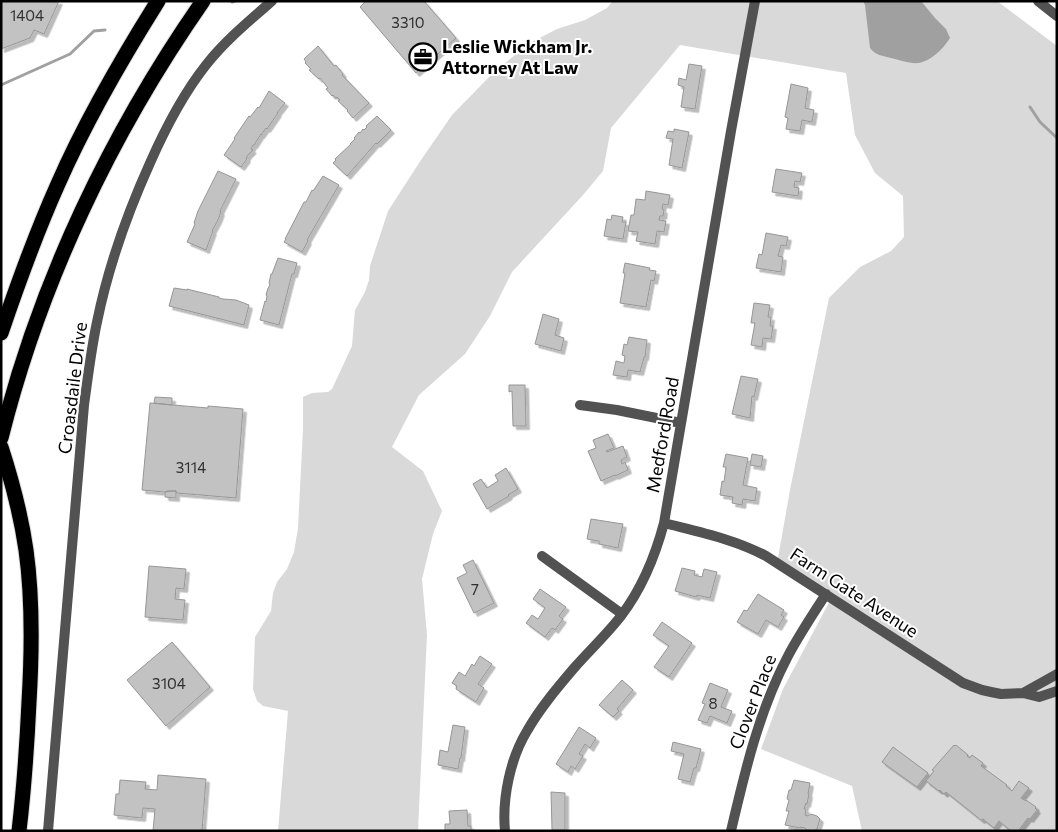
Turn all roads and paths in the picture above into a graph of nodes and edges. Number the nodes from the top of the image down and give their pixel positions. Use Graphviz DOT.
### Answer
graph roads {
  1 [pos="152,1"];
  2 [pos="158,1"];
  3 [pos="203,1"];
  4 [pos="272,1"];
  5 [pos="755,1"];
  6 [pos="1038,1"];
  7 [pos="1057,16"];
  8 [pos="129,48"];
  9 [pos="1,333"];
  10 [pos="580,405"];
  11 [pos="681,423"];
  12 [pos="1,438"];
  13 [pos="1,447"];
  14 [pos="664,523"];
  15 [pos="542,556"];
  16 [pos="826,594"];
  17 [pos="622,614"];
  18 [pos="1057,674"];
  19 [pos="1057,691"];
  20 [pos="1023,693"];
  21 [pos="19,831"];
  22 [pos="48,831"];
  23 [pos="505,831"];
  24 [pos="731,831"];
  1 -- 8 [label="highway"];
  2 -- 8 [label="highway"];
  3 -- 12 [label="highway"];
  4 -- 22 [label="street, Croasdaile Drive"];
  5 -- 11 [label="street, Medford Road"];
  6 -- 7 [label="street"];
  8 -- 9 [label="highway"];
  10 -- 11 [label="street"];
  11 -- 14 [label="street, Medford Road"];
  13 -- 21 [label="highway"];
  14 -- 16 [label="street, Farm Gate Avenue"];
  14 -- 17 [label="street, Medford Road"];
  15 -- 17 [label="street"];
  16 -- 20 [label="street, Farm Gate Avenue"];
  16 -- 24 [label="street, Clover Place"];
  17 -- 23 [label="street, Medford Road"];
  18 -- 20 [label="street, Farm Gate Avenue"];
  19 -- 20 [label="street, Farm Gate Avenue"];
}
